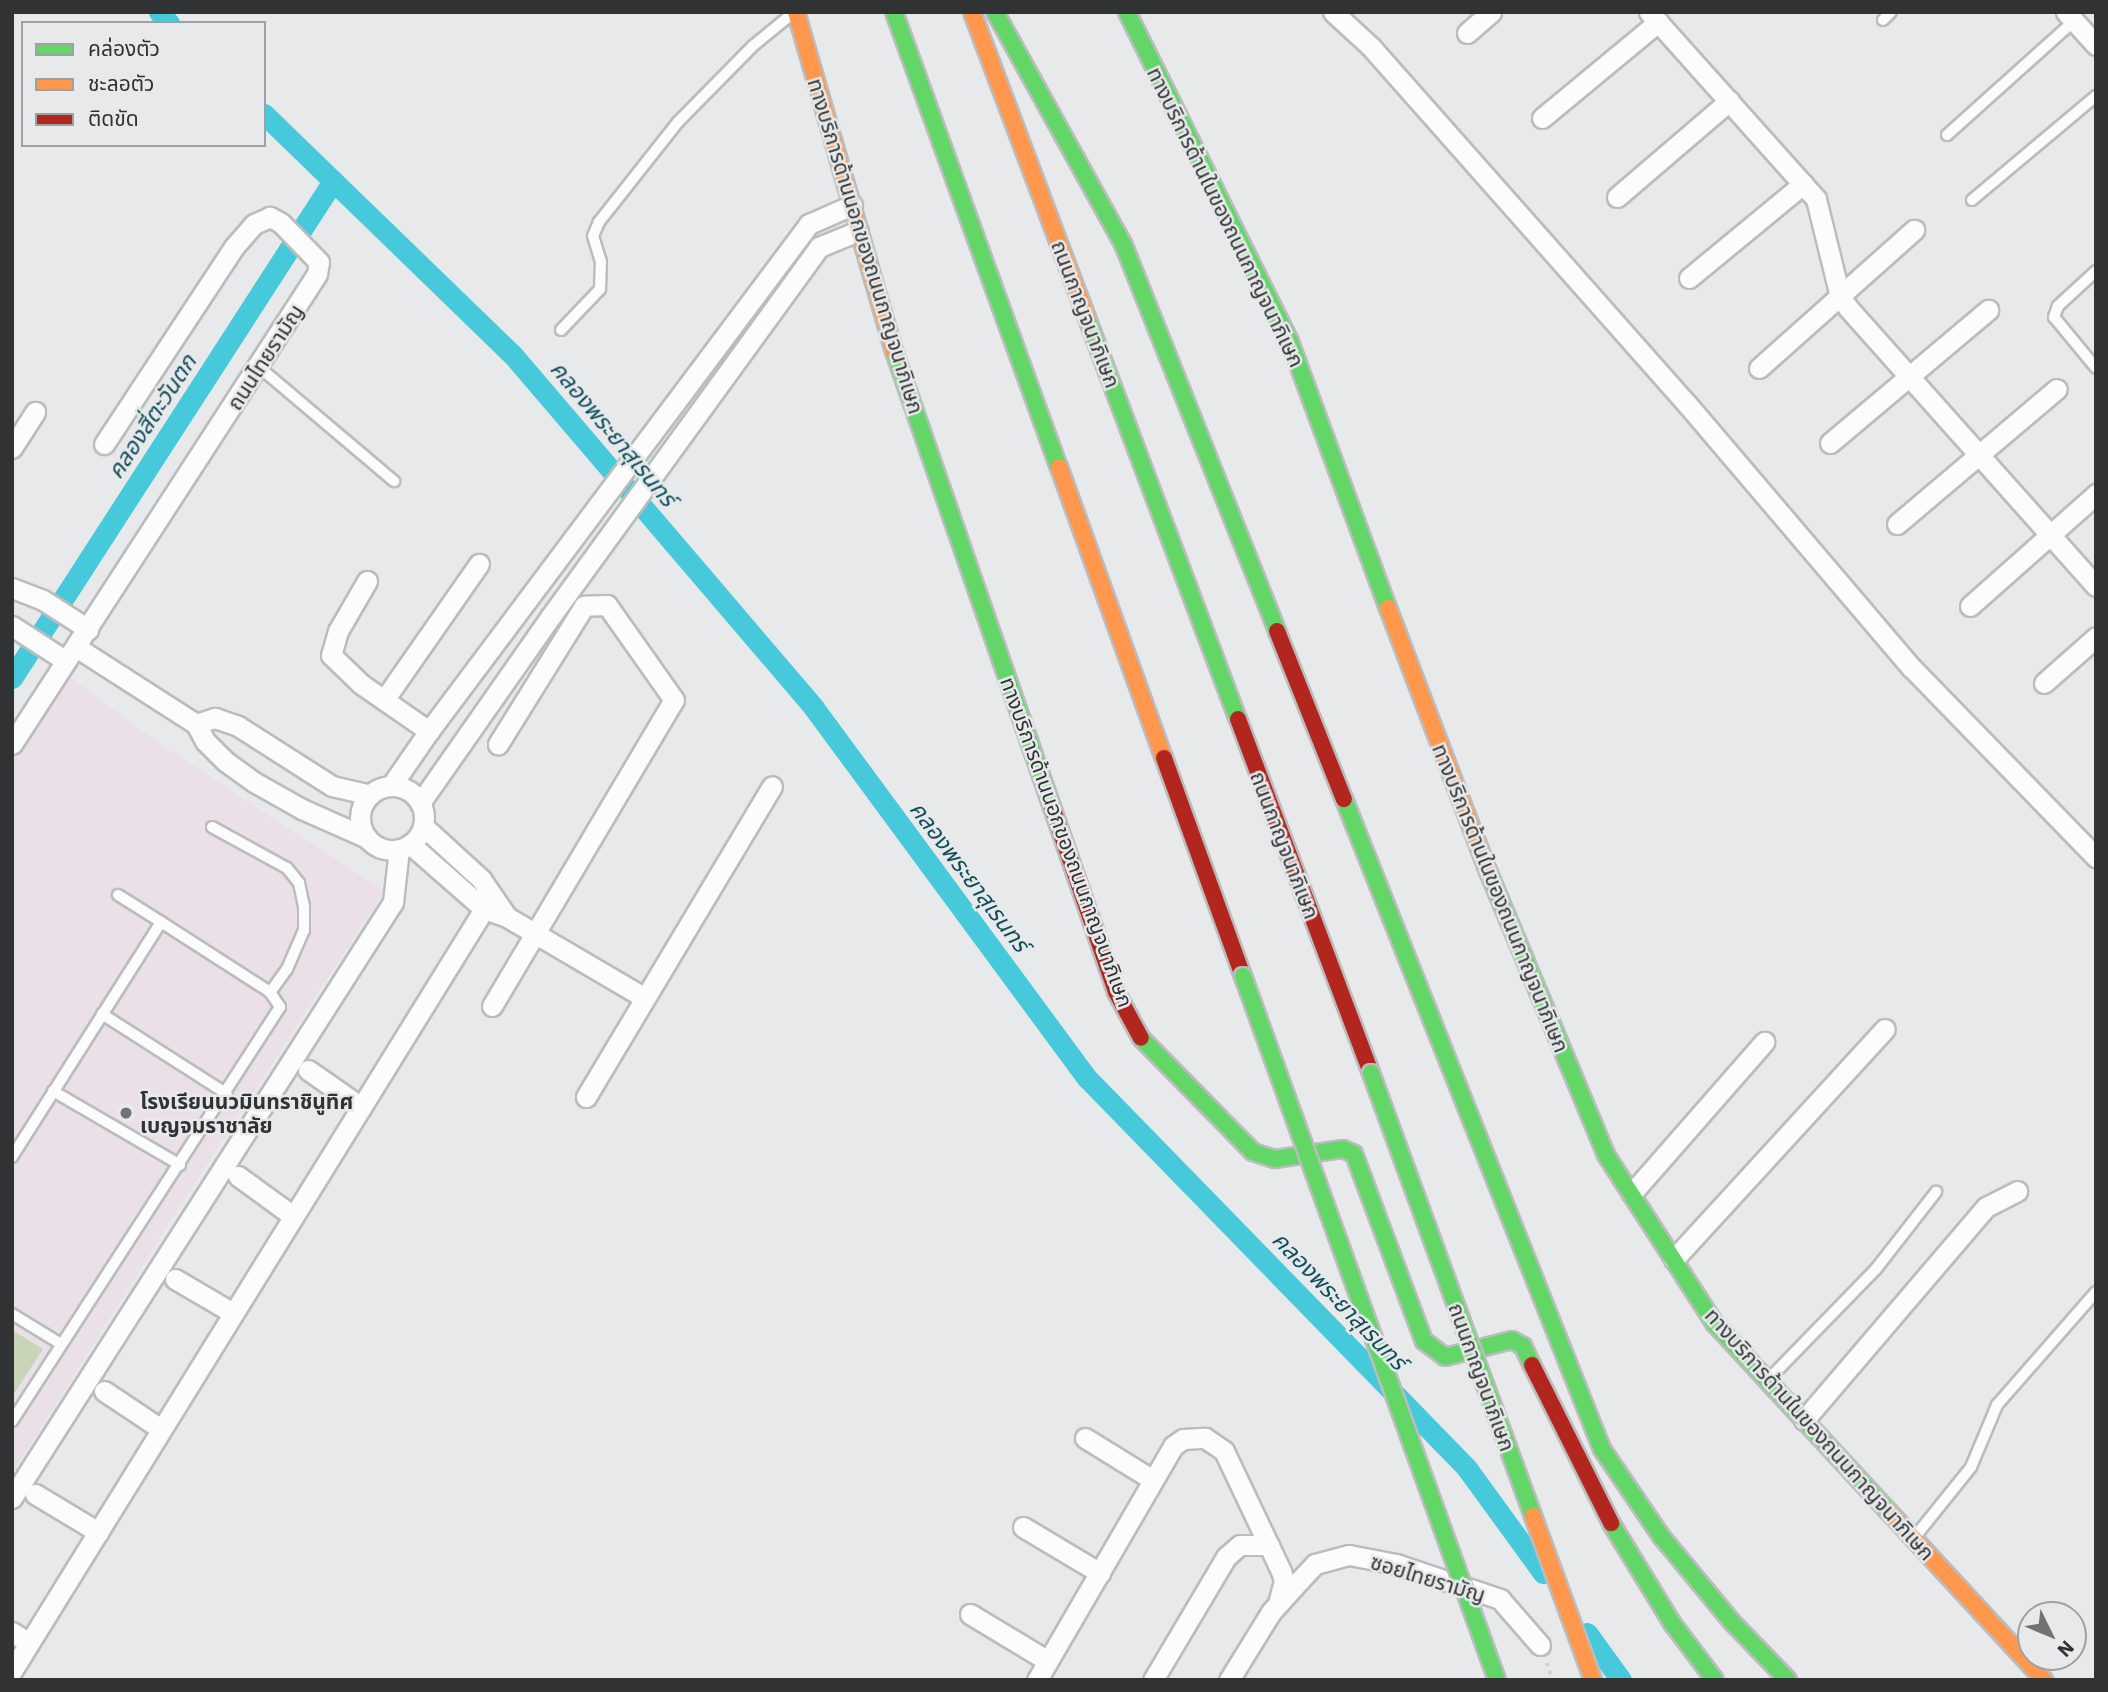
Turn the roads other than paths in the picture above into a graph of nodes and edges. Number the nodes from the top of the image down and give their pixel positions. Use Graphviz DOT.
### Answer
graph roads {
  1 [pos="795,12"];
  2 [pos="894,12"];
  3 [pos="972,12"];
  4 [pos="995,12"];
  5 [pos="1127,12"];
  6 [pos="1333,12"];
  7 [pos="1491,12"];
  8 [pos="1653,17"];
  9 [pos="2070,17"];
  10 [pos="1467,33"];
  11 [pos="2096,45"];
  12 [pos="2096,96"];
  13 [pos="1728,101"];
  14 [pos="1542,118"];
  15 [pos="1947,135"];
  16 [pos="1803,184"];
  17 [pos="1617,197"];
  18 [pos="1972,200"];
  19 [pos="852,205"];
  20 [pos="1914,230"];
  21 [pos="858,231"];
  22 [pos="2096,271"];
  23 [pos="1689,278"];
  24 [pos="1840,297"];
  25 [pos="1988,310"];
  26 [pos="561,330"];
  27 [pos="703,364"];
  28 [pos="259,367"];
  29 [pos="1759,368"];
  30 [pos="2096,368"];
  31 [pos="1908,377"];
  32 [pos="722,380"];
  33 [pos="2057,389"];
  34 [pos="35,412"];
  35 [pos="1830,443"];
  36 [pos="104,444"];
  37 [pos="12,448"];
  38 [pos="1979,456"];
  39 [pos="394,481"];
  40 [pos="2096,494"];
  41 [pos="1897,524"];
  42 [pos="2049,534"];
  43 [pos="479,564"];
  44 [pos="367,581"];
  45 [pos="2096,586"];
  46 [pos="12,589"];
  47 [pos="528,598"];
  48 [pos="1970,606"];
  49 [pos="551,616"];
  50 [pos="81,625"];
  51 [pos="17,628"];
  52 [pos="2096,637"];
  53 [pos="65,653"];
  54 [pos="2044,683"];
  55 [pos="384,700"];
  56 [pos="196,724"];
  57 [pos="429,730"];
  58 [pos="12,744"];
  59 [pos="498,744"];
  60 [pos="391,786"];
  61 [pos="772,786"];
  62 [pos="370,795"];
  63 [pos="420,803"];
  64 [pos="423,825"];
  65 [pos="212,827"];
  66 [pos="367,838"];
  67 [pos="404,847"];
  68 [pos="2096,857"];
  69 [pos="118,895"];
  70 [pos="484,909"];
  71 [pos="507,918"];
  72 [pos="161,922"];
  73 [pos="535,934"];
  74 [pos="270,992"];
  75 [pos="645,998"];
  76 [pos="492,1006"];
  77 [pos="102,1014"];
  78 [pos="1885,1029"];
  79 [pos="1765,1042"];
  80 [pos="308,1070"];
  81 [pos="53,1091"];
  82 [pos="227,1094"];
  83 [pos="586,1097"];
  84 [pos="361,1107"];
  85 [pos="12,1157"];
  86 [pos="180,1165"];
  87 [pos="239,1176"];
  88 [pos="2017,1191"];
  89 [pos="1936,1192"];
  90 [pos="1632,1193"];
  91 [pos="293,1216"];
  92 [pos="1674,1259"];
  93 [pos="175,1279"];
  94 [pos="2096,1292"];
  95 [pos="233,1313"];
  96 [pos="12,1314"];
  97 [pos="61,1344"];
  98 [pos="1767,1380"];
  99 [pos="104,1391"];
  100 [pos="1804,1420"];
  101 [pos="12,1421"];
  102 [pos="161,1429"];
  103 [pos="1085,1438"];
  104 [pos="1153,1480"];
  105 [pos="35,1494"];
  106 [pos="12,1497"];
  107 [pos="1023,1527"];
  108 [pos="98,1532"];
  109 [pos="1914,1539"];
  110 [pos="1269,1545"];
  111 [pos="1100,1573"];
  112 [pos="1278,1603"];
  113 [pos="970,1614"];
  114 [pos="12,1632"];
  115 [pos="29,1643"];
  116 [pos="1540,1645"];
  117 [pos="1048,1661"];
  118 [pos="12,1671"];
  119 [pos="1037,1680"];
  120 [pos="1153,1680"];
  121 [pos="1229,1680"];
  122 [pos="1497,1680"];
  123 [pos="1593,1680"];
  124 [pos="1715,1680"];
  125 [pos="1788,1680"];
  126 [pos="2044,1680"];
  1 -- 19 [label="main road, ทางบริการด้านนอกของถนนกาญจนาภิเษก"];
  1 -- 26 [label="lane"];
  2 -- 122 [label="main road, bridge"];
  3 -- 123 [label="main road, ถนนกาญจนาภิเษก, bridge"];
  4 -- 125 [label="main road"];
  5 -- 90 [label="main road, ทางบริการด้านในของถนนกาญจนาภิเษก"];
  6 -- 68 [label="street"];
  7 -- 10 [label="street"];
  8 -- 13 [label="street"];
  8 -- 14 [label="street"];
  9 -- 11 [label="street"];
  9 -- 15 [label="lane"];
  12 -- 18 [label="lane"];
  13 -- 16 [label="street"];
  13 -- 17 [label="street"];
  16 -- 23 [label="street"];
  16 -- 24 [label="street"];
  19 -- 21 [label="main road, ทางบริการด้านนอกของถนนกาญจนาภิเษก"];
  19 -- 27 [label="street"];
  20 -- 24 [label="street"];
  21 -- 32 [label="street"];
  21 -- 124 [label="main road, ทางบริการด้านนอกของถนนกาญจนาภิเษก"];
  22 -- 30 [label="lane"];
  24 -- 29 [label="street"];
  24 -- 31 [label="street"];
  25 -- 31 [label="street"];
  27 -- 32 [label="street"];
  27 -- 47 [label="street"];
  28 -- 36 [label="street, ถนนไทยรามัญ"];
  28 -- 39 [label="lane"];
  28 -- 50 [label="street, ถนนไทยรามัญ"];
  31 -- 35 [label="street"];
  31 -- 38 [label="street"];
  32 -- 49 [label="street"];
  33 -- 38 [label="street"];
  34 -- 37 [label="street"];
  38 -- 41 [label="street"];
  38 -- 42 [label="street"];
  40 -- 42 [label="street"];
  42 -- 45 [label="street"];
  42 -- 48 [label="street"];
  43 -- 55 [label="street"];
  44 -- 55 [label="street"];
  46 -- 50 [label="street"];
  47 -- 49 [label="street"];
  47 -- 57 [label="street"];
  49 -- 63 [label="street"];
  50 -- 53 [label="street, ถนนไทยรามัญ"];
  51 -- 53 [label="street"];
  52 -- 54 [label="street"];
  53 -- 56 [label="street"];
  53 -- 58 [label="street, ถนนไทยรามัญ"];
  55 -- 57 [label="street"];
  56 -- 62 [label="street"];
  56 -- 66 [label="street"];
  57 -- 60 [label="street"];
  59 -- 73 [label="street"];
  60 -- 62 [label="street"];
  60 -- 63 [label="street"];
  61 -- 75 [label="street"];
  62 -- 66 [label="street"];
  63 -- 64 [label="street"];
  64 -- 67 [label="street"];
  64 -- 71 [label="street"];
  65 -- 74 [label="lane"];
  66 -- 67 [label="street"];
  67 -- 70 [label="street"];
  67 -- 106 [label="street"];
  69 -- 72 [label="lane"];
  70 -- 71 [label="street"];
  70 -- 84 [label="street"];
  71 -- 73 [label="street"];
  72 -- 74 [label="lane"];
  72 -- 77 [label="lane"];
  73 -- 75 [label="street"];
  73 -- 76 [label="street"];
  74 -- 82 [label="lane"];
  75 -- 83 [label="street"];
  77 -- 81 [label="lane"];
  77 -- 82 [label="lane"];
  78 -- 92 [label="street"];
  79 -- 90 [label="street"];
  80 -- 84 [label="street"];
  81 -- 85 [label="lane"];
  81 -- 86 [label="lane"];
  82 -- 86 [label="lane"];
  84 -- 91 [label="street"];
  86 -- 97 [label="lane"];
  87 -- 91 [label="street"];
  88 -- 100 [label="street"];
  89 -- 98 [label="lane"];
  90 -- 92 [label="main road, ทางบริการด้านในของถนนกาญจนาภิเษก"];
  91 -- 95 [label="street"];
  92 -- 98 [label="main road, ทางบริการด้านในของถนนกาญจนาภิเษก"];
  93 -- 95 [label="street"];
  94 -- 109 [label="lane"];
  95 -- 102 [label="street"];
  96 -- 97 [label="lane"];
  97 -- 101 [label="lane"];
  98 -- 100 [label="main road, ทางบริการด้านในของถนนกาญจนาภิเษก"];
  99 -- 102 [label="street"];
  100 -- 109 [label="main road, ทางบริการด้านในของถนนกาญจนาภิเษก"];
  102 -- 108 [label="street"];
  103 -- 104 [label="street"];
  104 -- 110 [label="street"];
  104 -- 111 [label="street"];
  105 -- 108 [label="street"];
  107 -- 111 [label="street"];
  108 -- 115 [label="street"];
  109 -- 126 [label="main road, ทางบริการด้านในของถนนกาญจนาภิเษก"];
  110 -- 112 [label="street"];
  110 -- 120 [label="street"];
  111 -- 117 [label="street"];
  112 -- 116 [label="street, ซอยไทยรามัญ"];
  112 -- 121 [label="street, ซอยไทยรามัญ"];
  113 -- 117 [label="street"];
  114 -- 115 [label="street"];
  115 -- 118 [label="street"];
  117 -- 119 [label="street"];
}
